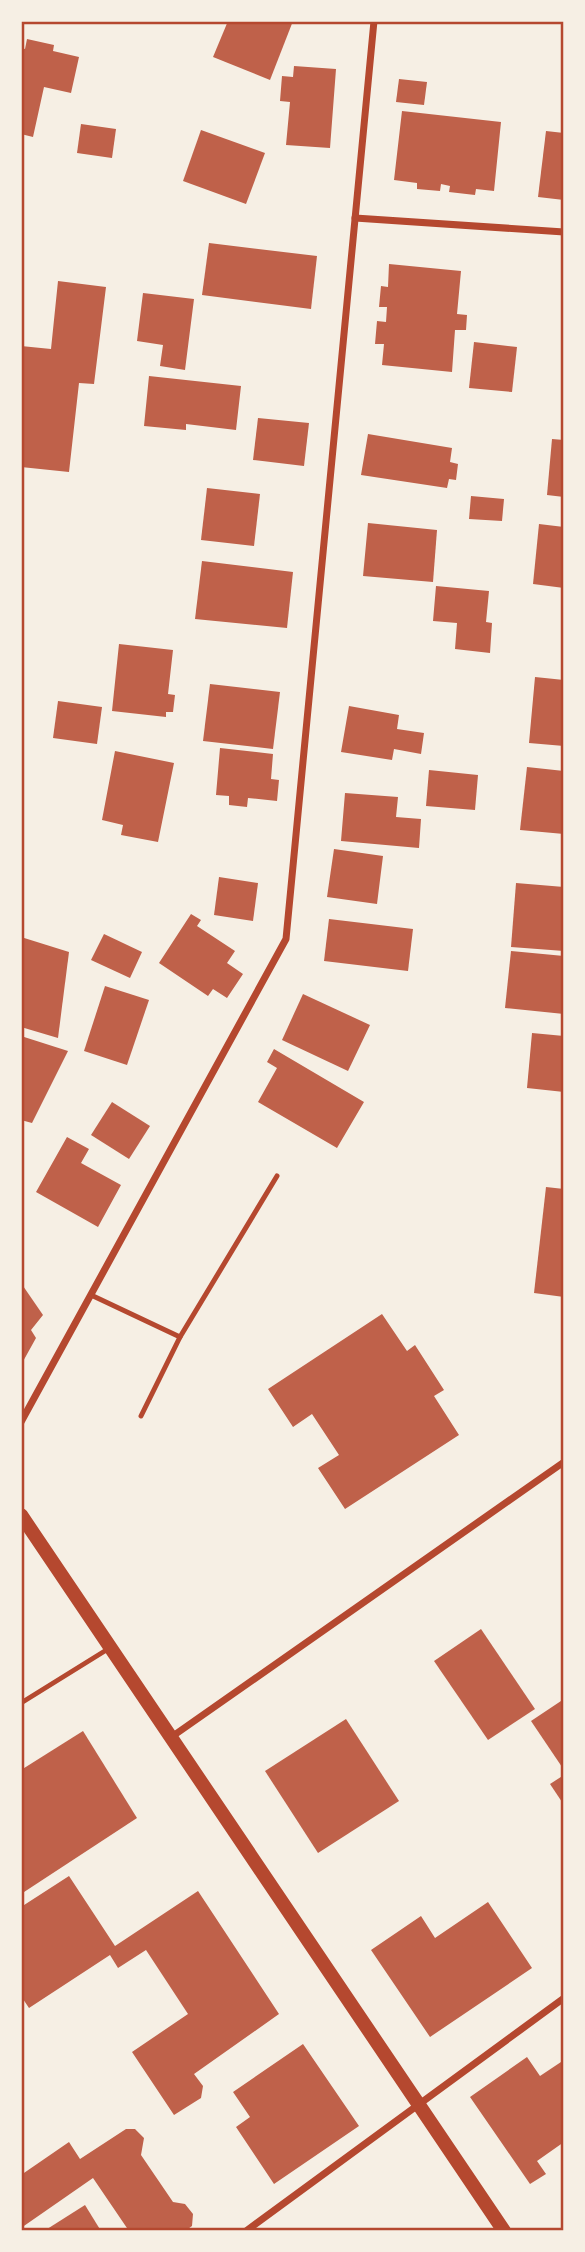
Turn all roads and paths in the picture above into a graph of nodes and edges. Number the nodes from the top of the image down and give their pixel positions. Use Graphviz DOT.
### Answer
graph roads {
  1 [pos="374,21"];
  2 [pos="355,218"];
  3 [pos="564,232"];
  4 [pos="277,1176"];
  5 [pos="90,1296"];
  6 [pos="180,1337"];
  7 [pos="141,1416"];
  8 [pos="21,1422"];
  9 [pos="564,1462"];
  10 [pos="24,1523"];
  11 [pos="111,1647"];
  12 [pos="21,1703"];
  13 [pos="170,1738"];
  14 [pos="564,1998"];
  15 [pos="420,2106"];
  16 [pos="246,2231"];
  17 [pos="504,2231"];
  1 -- 2 [label="street"];
  2 -- 3 [label="street"];
  2 -- 5 [label="street"];
  4 -- 6 [label="lane"];
  5 -- 6 [label="lane"];
  5 -- 8 [label="street"];
  6 -- 7 [label="lane"];
  9 -- 13 [label="street"];
  10 -- 11 [label="main road"];
  11 -- 12 [label="lane"];
  11 -- 13 [label="main road"];
  13 -- 15 [label="main road"];
  14 -- 15 [label="street"];
  15 -- 16 [label="street"];
  15 -- 17 [label="main road"];
}
